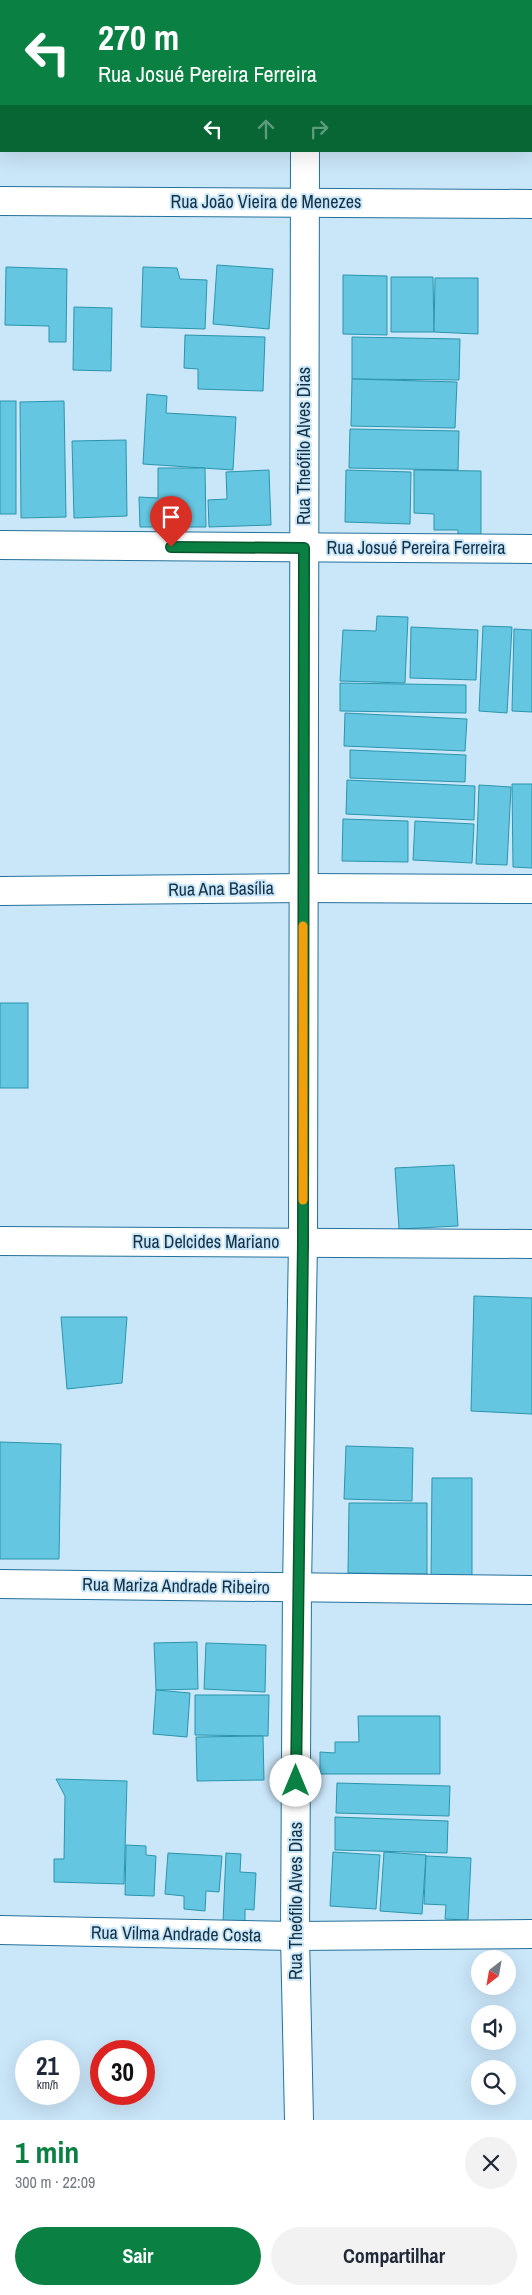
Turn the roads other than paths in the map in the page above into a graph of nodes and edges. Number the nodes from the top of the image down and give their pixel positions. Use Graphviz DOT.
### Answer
graph roads {
  1 [pos="305,152"];
  2 [pos="0,201"];
  3 [pos="304,202"];
  4 [pos="532,204"];
  5 [pos="0,545"];
  6 [pos="304,548"];
  7 [pos="532,549"];
  8 [pos="303,888"];
  9 [pos="532,889"];
  10 [pos="0,891"];
  11 [pos="0,1241"];
  12 [pos="303,1243"];
  13 [pos="532,1244"];
  14 [pos="0,1584"];
  15 [pos="297,1587"];
  16 [pos="532,1590"];
  17 [pos="0,1930"];
  18 [pos="532,1934"];
  19 [pos="295,1936"];
  20 [pos="299,2120"];
  1 -- 3 [label="street, Rua Theófilo Alves Dias"];
  2 -- 3 [label="street, Rua João Vieira de Menezes"];
  3 -- 4 [label="street, Rua João Vieira de Menezes"];
  3 -- 6 [label="street, Rua Theófilo Alves Dias"];
  5 -- 6 [label="street, Rua Josué Pereira Ferreira"];
  6 -- 7 [label="street, Rua Josué Pereira Ferreira"];
  6 -- 8 [label="street, Rua Theófilo Alves Dias"];
  8 -- 9 [label="street, Rua Ana Basília"];
  8 -- 10 [label="street, Rua Ana Basília"];
  8 -- 12 [label="street, Rua Theófilo Alves Dias"];
  11 -- 12 [label="street, Rua Delcides Mariano"];
  12 -- 13 [label="street, Rua Delcides Mariano"];
  12 -- 15 [label="street, Rua Theófilo Alves Dias"];
  14 -- 15 [label="street, Rua Mariza Andrade Ribeiro"];
  15 -- 16 [label="street, Rua Mariza Andrade Ribeiro"];
  15 -- 19 [label="street, Rua Theófilo Alves Dias"];
  17 -- 19 [label="street, Rua Vilma Andrade Costa"];
  18 -- 19 [label="street, Rua Vilma Andrade Costa"];
  19 -- 20 [label="street, Rua Theófilo Alves Dias"];
}
